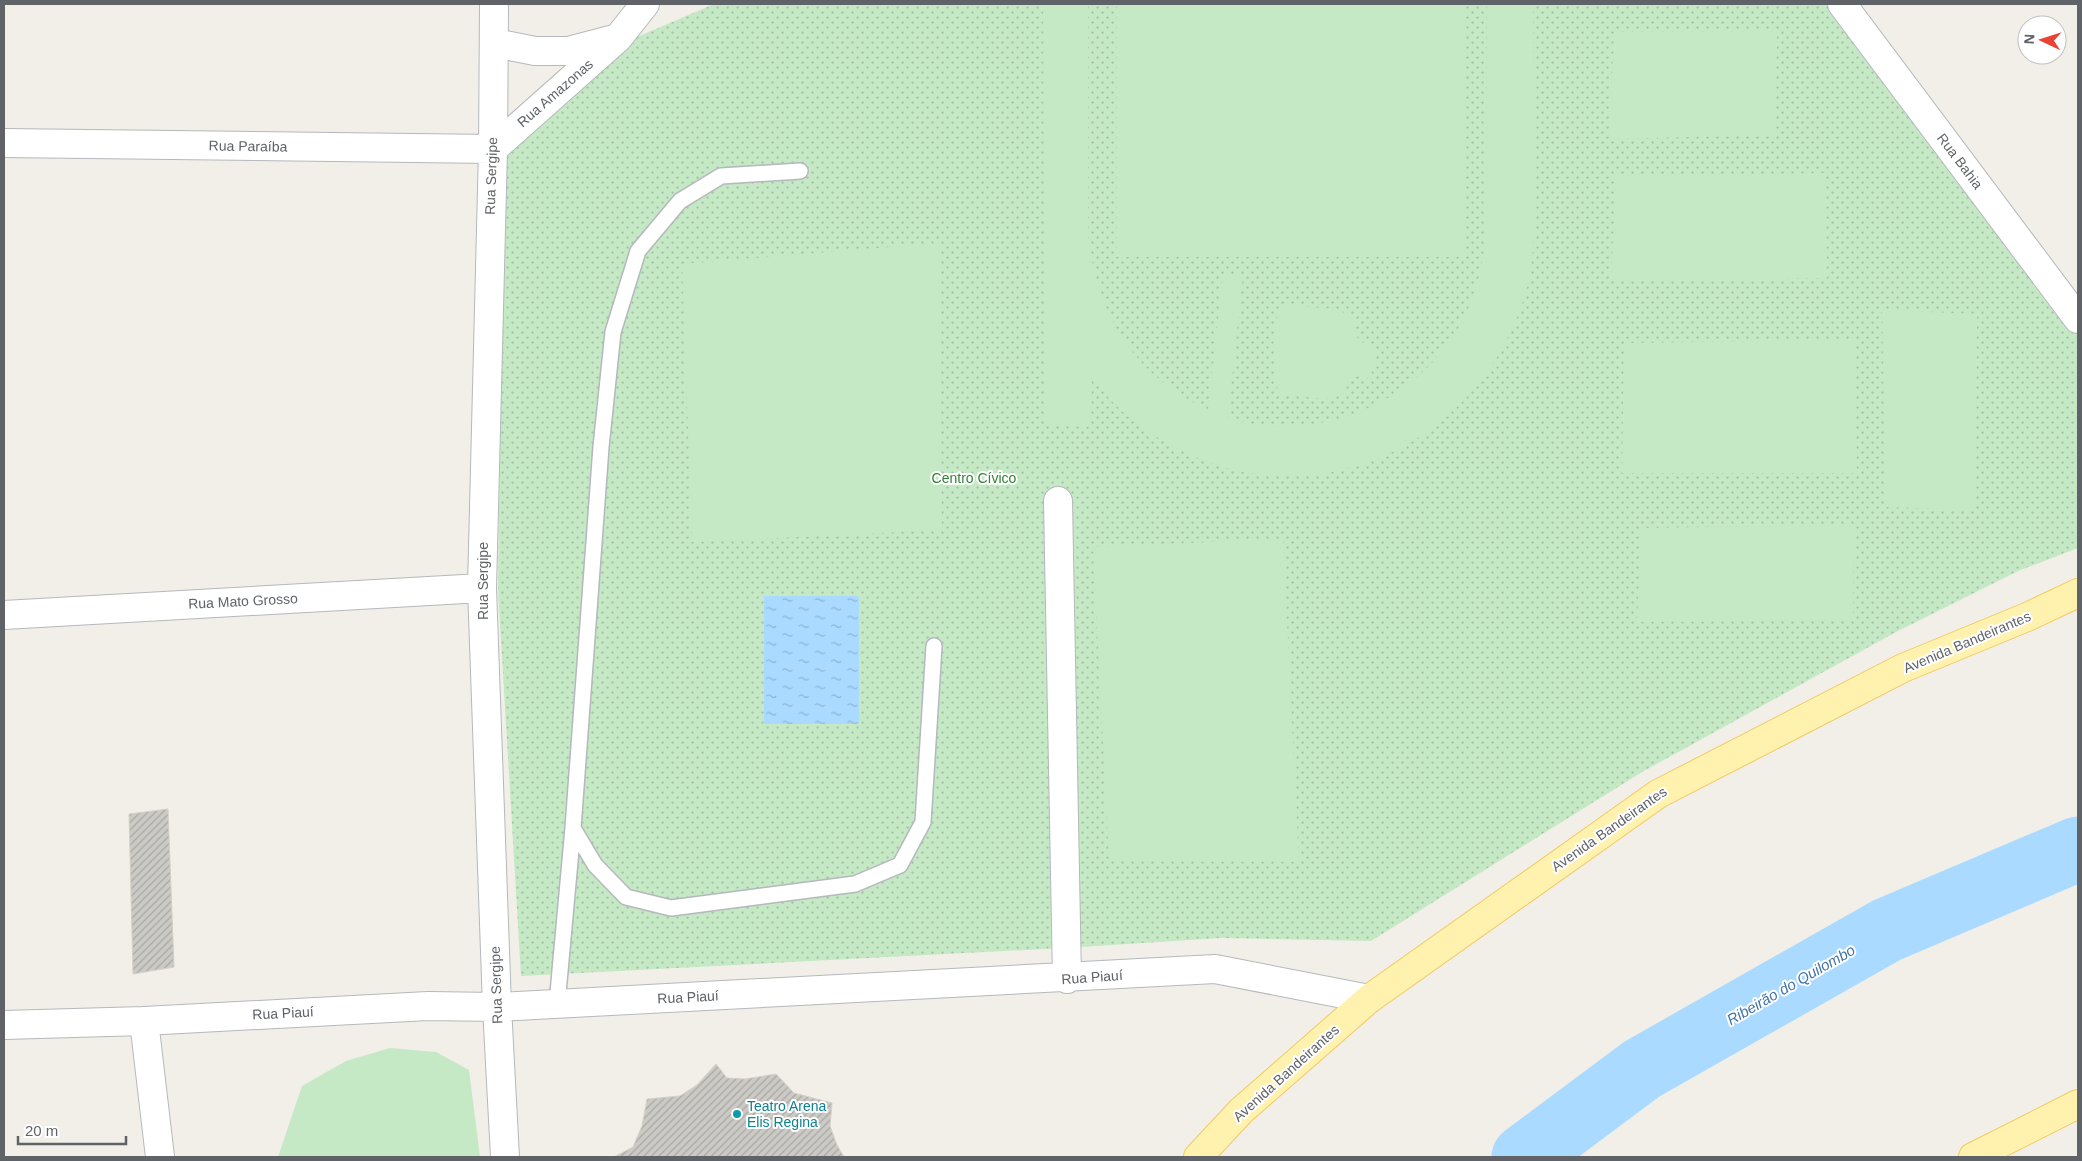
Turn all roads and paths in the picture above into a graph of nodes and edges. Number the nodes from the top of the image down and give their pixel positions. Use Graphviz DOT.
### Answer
graph roads {
  1 [pos="494,4"];
  2 [pos="645,4"];
  3 [pos="1842,4"];
  4 [pos="618,38"];
  5 [pos="494,42"];
  6 [pos="4,143"];
  7 [pos="492,149"];
  8 [pos="800,171"];
  9 [pos="2078,319"];
  10 [pos="1058,501"];
  11 [pos="482,588"];
  12 [pos="2078,593"];
  13 [pos="2078,612"];
  14 [pos="4,615"];
  15 [pos="2027,617"];
  16 [pos="934,646"];
  17 [pos="573,828"];
  18 [pos="1066,978"];
  19 [pos="1368,999"];
  20 [pos="558,1004"];
  21 [pos="497,1006"];
  22 [pos="144,1021"];
  23 [pos="4,1025"];
  24 [pos="2078,1104"];
  25 [pos="160,1157"];
  26 [pos="505,1157"];
  27 [pos="1198,1157"];
  28 [pos="1973,1157"];
  1 -- 5 [label="street, Rua Sergipe"];
  2 -- 4 [label="street, Rua Amazonas"];
  3 -- 9 [label="street, Rua Bahia"];
  4 -- 5 [label="street, Rua Amazonas"];
  4 -- 7 [label="street, Rua Amazonas"];
  5 -- 7 [label="street, Rua Sergipe"];
  6 -- 7 [label="street, Rua Paraíba"];
  7 -- 11 [label="street, Rua Sergipe"];
  8 -- 17 [label="lane"];
  10 -- 18 [label="street"];
  11 -- 14 [label="street, Rua Mato Grosso"];
  11 -- 21 [label="street, Rua Sergipe"];
  12 -- 15 [label="main road, Avenida Bandeirantes"];
  13 -- 15 [label="main road"];
  15 -- 19 [label="main road, Avenida Bandeirantes"];
  16 -- 17 [label="lane"];
  17 -- 20 [label="lane"];
  18 -- 19 [label="street, Rua Piauí"];
  18 -- 20 [label="street, Rua Piauí"];
  19 -- 27 [label="main road, Avenida Bandeirantes"];
  20 -- 21 [label="street, Rua Piauí"];
  21 -- 22 [label="street, Rua Piauí"];
  21 -- 26 [label="street, Rua Sergipe"];
  22 -- 23 [label="street, Rua Piauí"];
  22 -- 25 [label="street"];
  24 -- 28 [label="main road"];
}
